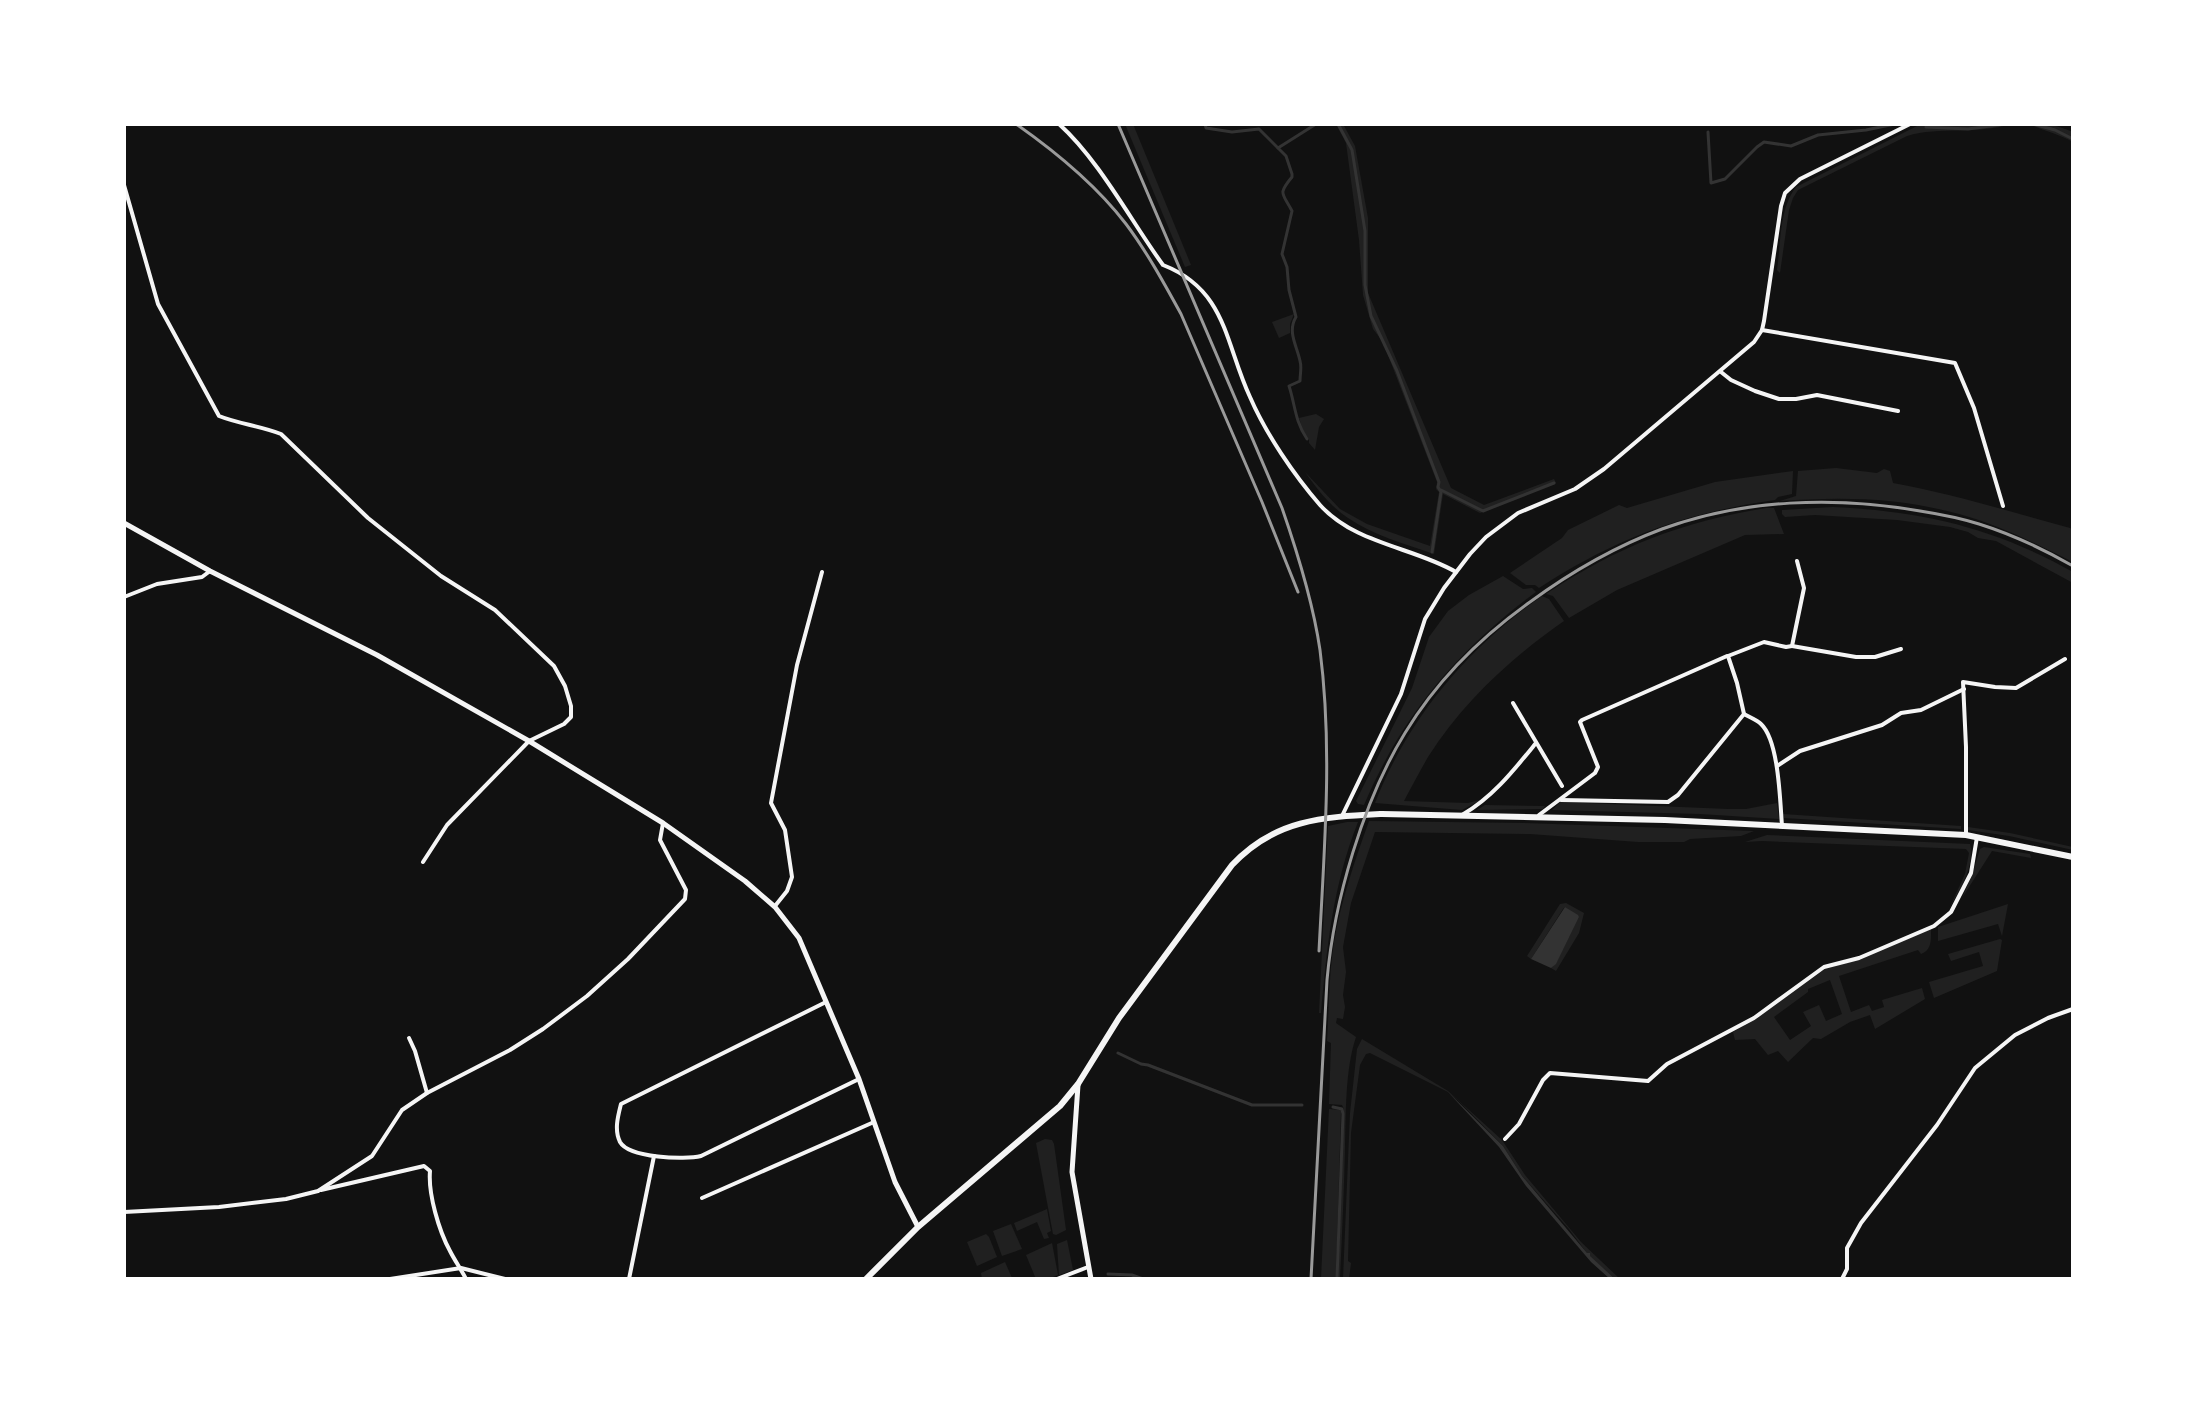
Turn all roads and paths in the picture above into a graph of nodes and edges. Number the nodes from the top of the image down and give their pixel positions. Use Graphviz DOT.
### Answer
graph roads {
  1 [pos="1059,124"];
  2 [pos="1910,124"];
  3 [pos="124,185"];
  4 [pos="1762,330"];
  5 [pos="1721,372"];
  6 [pos="1898,411"];
  7 [pos="2003,506"];
  8 [pos="124,523"];
  9 [pos="1797,561"];
  10 [pos="210,571"];
  11 [pos="822,572"];
  12 [pos="1456,572"];
  13 [pos="124,597"];
  14 [pos="1792,646"];
  15 [pos="1901,649"];
  16 [pos="1728,656"];
  17 [pos="2065,659"];
  18 [pos="1964,689"];
  19 [pos="1513,703"];
  20 [pos="1744,714"];
  21 [pos="529,741"];
  22 [pos="1536,743"];
  23 [pos="1777,766"];
  24 [pos="1562,786"];
  25 [pos="1559,800"];
  26 [pos="1342,816"];
  27 [pos="1460,816"];
  28 [pos="1537,817"];
  29 [pos="663,823"];
  30 [pos="1782,826"];
  31 [pos="1966,835"];
  32 [pos="1977,837"];
  33 [pos="2073,857"];
  34 [pos="423,862"];
  35 [pos="775,907"];
  36 [pos="827,1002"];
  37 [pos="2073,1009"];
  38 [pos="409,1038"];
  39 [pos="859,1079"];
  40 [pos="1078,1084"];
  41 [pos="427,1093"];
  42 [pos="874,1122"];
  43 [pos="1505,1139"];
  44 [pos="654,1156"];
  45 [pos="318,1191"];
  46 [pos="702,1198"];
  47 [pos="124,1212"];
  48 [pos="918,1227"];
  49 [pos="1088,1267"];
  50 [pos="461,1268"];
  51 [pos="390,1279"];
  52 [pos="466,1279"];
  53 [pos="505,1279"];
  54 [pos="629,1279"];
  55 [pos="866,1279"];
  56 [pos="1057,1279"];
  57 [pos="1091,1279"];
  58 [pos="1842,1279"];
  1 -- 12 [label="street"];
  2 -- 4 [label="street"];
  3 -- 21 [label="street"];
  4 -- 5 [label="street"];
  4 -- 7 [label="street"];
  5 -- 6 [label="street"];
  5 -- 12 [label="street"];
  8 -- 10 [label="main road"];
  9 -- 14 [label="street"];
  10 -- 13 [label="street"];
  10 -- 21 [label="main road"];
  11 -- 35 [label="street"];
  12 -- 26 [label="street"];
  14 -- 15 [label="street"];
  14 -- 16 [label="street"];
  16 -- 20 [label="street"];
  16 -- 25 [label="street"];
  17 -- 18 [label="street"];
  18 -- 23 [label="street"];
  18 -- 31 [label="street"];
  19 -- 22 [label="street"];
  20 -- 23 [label="street"];
  20 -- 25 [label="street"];
  21 -- 29 [label="main road"];
  21 -- 34 [label="street"];
  22 -- 24 [label="street"];
  22 -- 27 [label="street"];
  23 -- 30 [label="street"];
  25 -- 28 [label="street"];
  26 -- 27 [label="main road"];
  26 -- 40 [label="main road"];
  27 -- 28 [label="main road"];
  28 -- 30 [label="main road"];
  29 -- 35 [label="main road"];
  29 -- 41 [label="street"];
  30 -- 31 [label="main road"];
  31 -- 32 [label="main road"];
  32 -- 33 [label="main road"];
  32 -- 43 [label="street"];
  35 -- 36 [label="main road"];
  36 -- 39 [label="main road"];
  36 -- 44 [label="street"];
  37 -- 58 [label="street"];
  38 -- 41 [label="street"];
  39 -- 42 [label="main road"];
  39 -- 44 [label="street"];
  40 -- 48 [label="main road"];
  40 -- 49 [label="main road"];
  41 -- 45 [label="street"];
  42 -- 46 [label="street"];
  42 -- 48 [label="main road"];
  44 -- 54 [label="street"];
  45 -- 47 [label="street"];
  45 -- 50 [label="street"];
  48 -- 55 [label="main road"];
  49 -- 56 [label="street"];
  49 -- 57 [label="main road"];
  50 -- 51 [label="street"];
  50 -- 52 [label="street"];
  50 -- 53 [label="street"];
}
